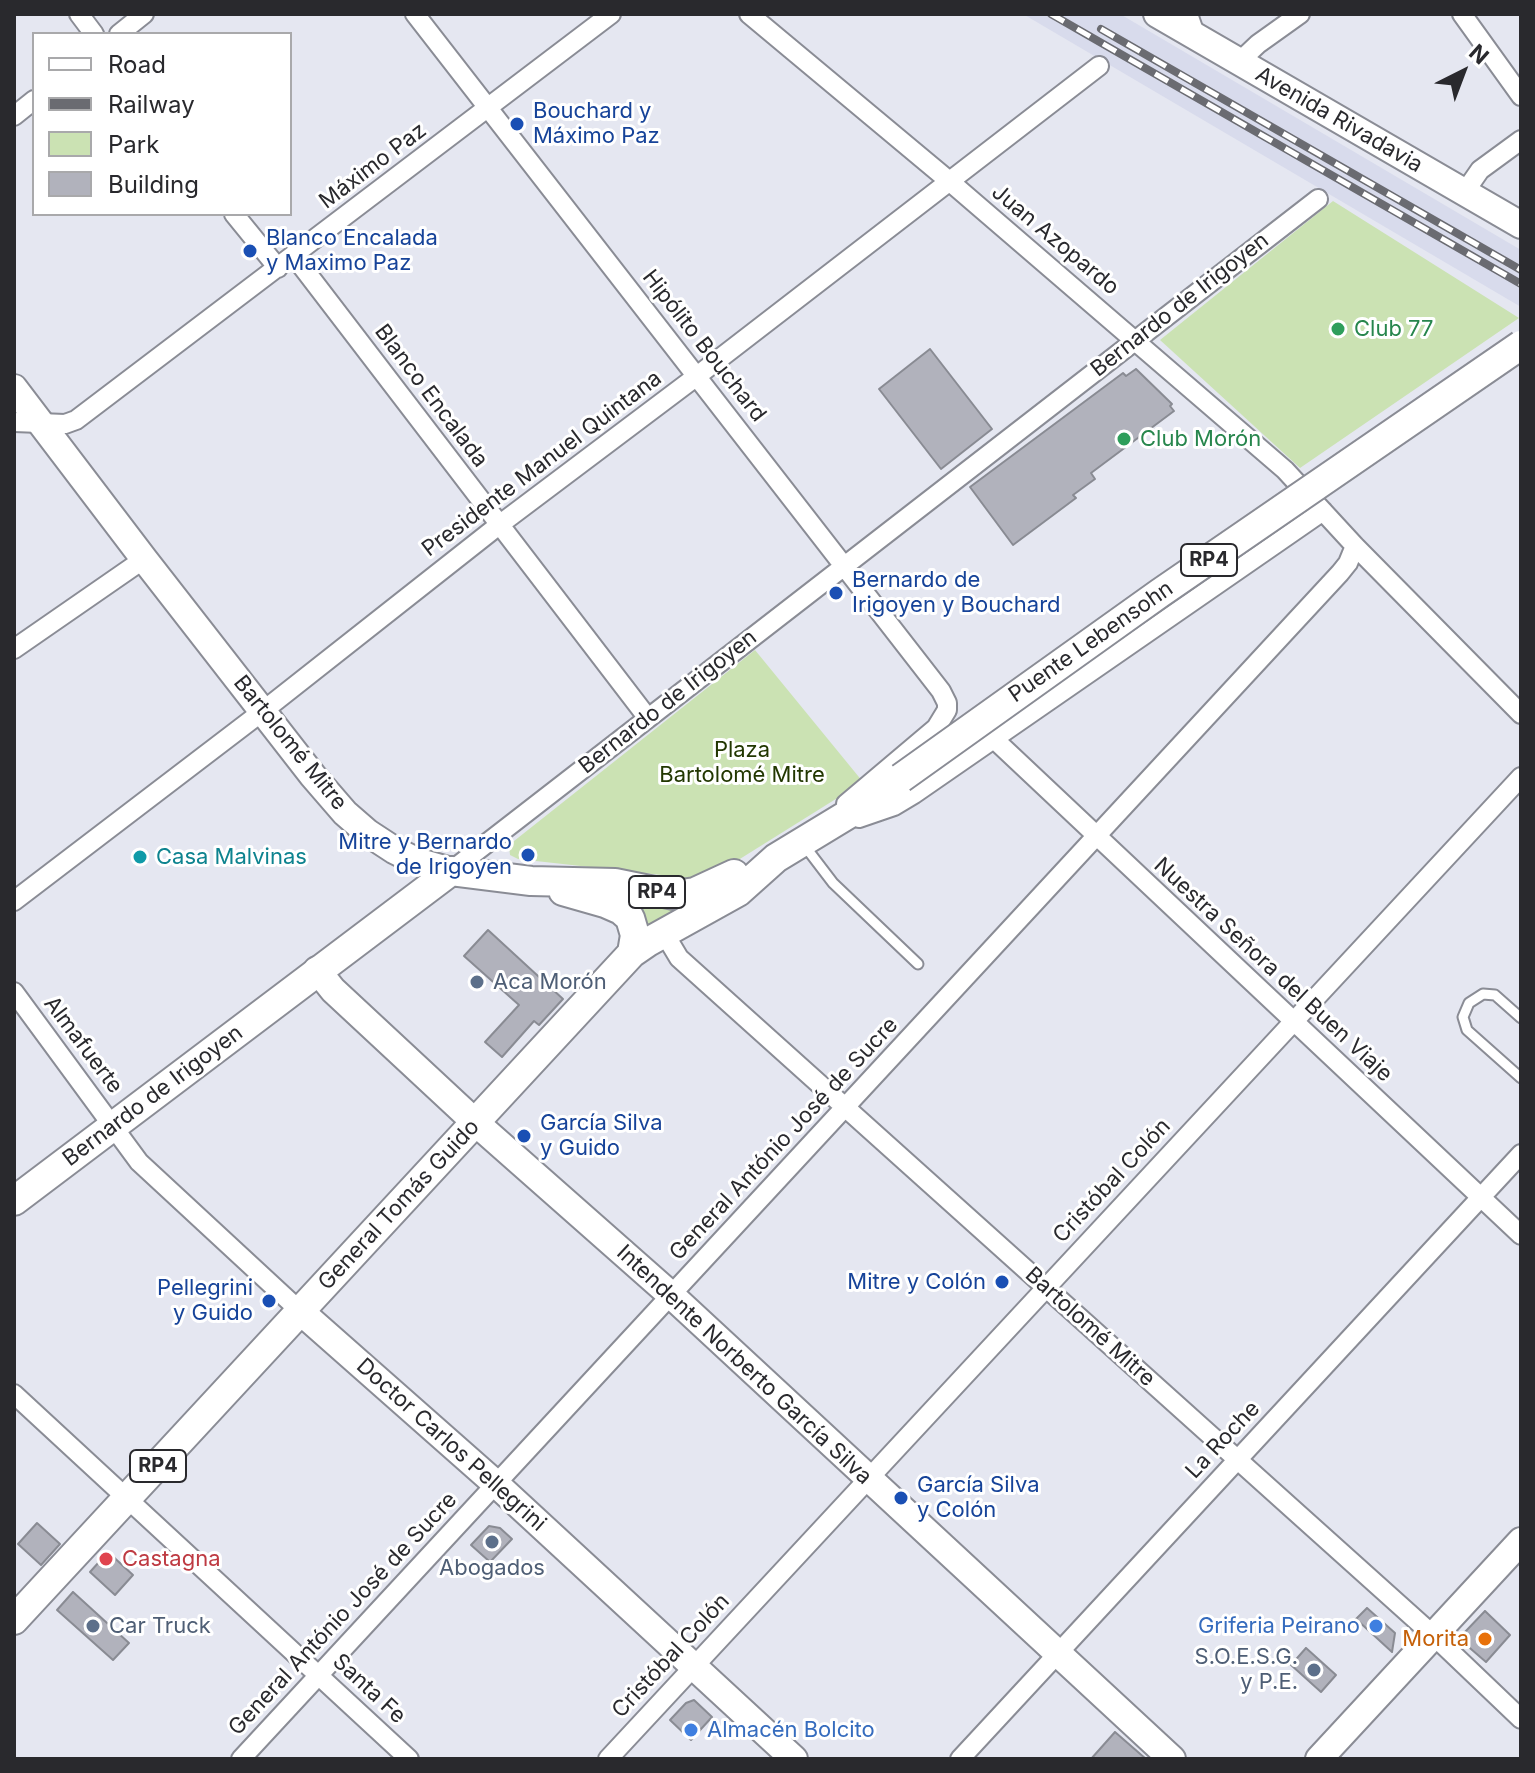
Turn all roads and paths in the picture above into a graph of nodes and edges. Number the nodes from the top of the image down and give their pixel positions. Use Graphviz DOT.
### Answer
graph roads {
  1 [pos="79,14"];
  2 [pos="144,14"];
  3 [pos="415,14"];
  4 [pos="611,14"];
  5 [pos="749,14"];
  6 [pos="1157,14"];
  7 [pos="1300,14"];
  8 [pos="1462,14"];
  9 [pos="1192,25"];
  10 [pos="92,32"];
  11 [pos="122,32"];
  12 [pos="1239,62"];
  13 [pos="1099,66"];
  14 [pos="1521,96"];
  15 [pos="32,102"];
  16 [pos="489,107"];
  17 [pos="14,116"];
  18 [pos="1521,140"];
  19 [pos="948,180"];
  20 [pos="1464,193"];
  21 [pos="1318,199"];
  22 [pos="236,216"];
  23 [pos="1521,225"];
  24 [pos="294,256"];
  25 [pos="278,268"];
  26 [pos="1135,340"];
  27 [pos="1521,348"];
  28 [pos="697,376"];
  29 [pos="14,388"];
  30 [pos="14,422"];
  31 [pos="41,424"];
  32 [pos="1316,503"];
  33 [pos="499,525"];
  34 [pos="1355,546"];
  35 [pos="144,559"];
  36 [pos="844,566"];
  37 [pos="14,649"];
  38 [pos="947,710"];
  39 [pos="263,711"];
  40 [pos="1521,714"];
  41 [pos="647,717"];
  42 [pos="994,739"];
  43 [pos="1521,777"];
  44 [pos="901,778"];
  45 [pos="1095,836"];
  46 [pos="810,838"];
  47 [pos="776,858"];
  48 [pos="451,871"];
  49 [pos="531,881"];
  50 [pos="14,901"];
  51 [pos="664,933"];
  52 [pos="632,953"];
  53 [pos="918,964"];
  54 [pos="317,970"];
  55 [pos="14,992"];
  56 [pos="1521,1018"];
  57 [pos="1294,1022"];
  58 [pos="1521,1078"];
  59 [pos="847,1107"];
  60 [pos="476,1123"];
  61 [pos="113,1128"];
  62 [pos="1521,1154"];
  63 [pos="1481,1199"];
  64 [pos="14,1201"];
  65 [pos="1521,1235"];
  66 [pos="1045,1287"];
  67 [pos="672,1296"];
  68 [pos="300,1311"];
  69 [pos="14,1394"];
  70 [pos="1237,1460"];
  71 [pos="868,1479"];
  72 [pos="496,1484"];
  73 [pos="128,1499"];
  74 [pos="1521,1541"];
  75 [pos="14,1620"];
  76 [pos="1434,1636"];
  77 [pos="1059,1654"];
  78 [pos="694,1667"];
  79 [pos="319,1675"];
  80 [pos="1521,1719"];
  81 [pos="241,1759"];
  82 [pos="409,1759"];
  83 [pos="608,1759"];
  84 [pos="794,1759"];
  85 [pos="960,1759"];
  86 [pos="1172,1759"];
  87 [pos="1319,1759"];
  1 -- 10 [label="street"];
  2 -- 11 [label="street"];
  3 -- 16 [label="street, Hipólito Bouchard"];
  4 -- 16 [label="street, Máximo Paz"];
  5 -- 19 [label="street, Juan Azopardo"];
  6 -- 9 [label="street, Avenida Rivadavia"];
  7 -- 12 [label="street"];
  8 -- 14 [label="street"];
  9 -- 12 [label="street, Avenida Rivadavia"];
  12 -- 20 [label="street, Avenida Rivadavia"];
  13 -- 19 [label="street, Presidente Manuel Quintana"];
  15 -- 17 [label="street"];
  16 -- 24 [label="street, Máximo Paz"];
  16 -- 28 [label="street, Hipólito Bouchard"];
  18 -- 20 [label="street"];
  19 -- 26 [label="street, Juan Azopardo"];
  19 -- 28 [label="street, Presidente Manuel Quintana"];
  20 -- 23 [label="street, Avenida Rivadavia"];
  21 -- 26 [label="street, Bernardo de Irigoyen"];
  22 -- 25 [label="street"];
  24 -- 25 [label="street, Máximo Paz"];
  24 -- 33 [label="street, Blanco Encalada"];
  25 -- 31 [label="street, Máximo Paz"];
  26 -- 32 [label="street, Juan Azopardo"];
  26 -- 36 [label="street, Bernardo de Irigoyen"];
  27 -- 32 [label="street"];
  27 -- 44 [label="main road, Puente Lebensohn / RP4, bridge"];
  28 -- 33 [label="street, Presidente Manuel Quintana"];
  28 -- 36 [label="street, Hipólito Bouchard"];
  29 -- 31 [label="street, Bartolomé Mitre"];
  30 -- 31 [label="street, Máximo Paz"];
  31 -- 35 [label="street, Bartolomé Mitre"];
  32 -- 34 [label="street, Juan Azopardo"];
  32 -- 42 [label="street, General Tomás Guido"];
  33 -- 39 [label="street, Presidente Manuel Quintana"];
  33 -- 41 [label="street, Blanco Encalada"];
  34 -- 40 [label="street, Juan Azopardo"];
  34 -- 45 [label="street, General António José de Sucre"];
  35 -- 37 [label="street"];
  35 -- 39 [label="street, Bartolomé Mitre"];
  36 -- 38 [label="street, Hipólito Bouchard"];
  36 -- 41 [label="street, Bernardo de Irigoyen"];
  38 -- 46 [label="street, General Tomás Guido"];
  39 -- 48 [label="street, Bartolomé Mitre"];
  39 -- 50 [label="street, Presidente Manuel Quintana"];
  41 -- 48 [label="street, Bernardo de Irigoyen"];
  42 -- 45 [label="street, Nuestra Señora del Buen Viaje"];
  42 -- 46 [label="street, General Tomás Guido"];
  43 -- 57 [label="street, Cristóbal Colón"];
  44 -- 46 [label="main road, General Tomás Guido / RP4"];
  45 -- 57 [label="street, Nuestra Señora del Buen Viaje"];
  45 -- 59 [label="street, General António José de Sucre"];
  46 -- 47 [label="main road, General Tomás Guido / RP4"];
  46 -- 53 [label="lane"];
  47 -- 49 [label="main road, Bartolomé Mitre / RP4"];
  47 -- 51 [label="main road, General Tomás Guido / RP4"];
  48 -- 49 [label="main road, Bartolomé Mitre / RP4"];
  48 -- 54 [label="main road, Bernardo de Irigoyen"];
  49 -- 52 [label="main road"];
  51 -- 52 [label="main road, General Tomás Guido / RP4"];
  51 -- 59 [label="street, Bartolomé Mitre"];
  52 -- 60 [label="main road, General Tomás Guido / RP4"];
  54 -- 60 [label="street, Intendente Norberto García Silva"];
  54 -- 61 [label="main road, Bernardo de Irigoyen"];
  55 -- 61 [label="street, Almafuerte"];
  56 -- 58 [label="lane"];
  57 -- 63 [label="street, Nuestra Señora del Buen Viaje"];
  57 -- 66 [label="street, Cristóbal Colón"];
  59 -- 66 [label="street, Bartolomé Mitre"];
  59 -- 67 [label="street, General António José de Sucre"];
  60 -- 67 [label="street, Intendente Norberto García Silva"];
  60 -- 68 [label="main road, General Tomás Guido / RP4"];
  61 -- 64 [label="main road, Bernardo de Irigoyen"];
  61 -- 68 [label="street, Doctor Carlos Pellegrini"];
  62 -- 63 [label="street, La Roche"];
  63 -- 65 [label="street, Nuestra Señora del Buen Viaje"];
  63 -- 70 [label="street, La Roche"];
  66 -- 70 [label="street, Bartolomé Mitre"];
  66 -- 71 [label="street, Cristóbal Colón"];
  67 -- 71 [label="street, Intendente Norberto García Silva"];
  67 -- 72 [label="street, General António José de Sucre"];
  68 -- 72 [label="street, Doctor Carlos Pellegrini"];
  68 -- 73 [label="main road, General Tomás Guido / RP4"];
  69 -- 73 [label="street, Santa Fe"];
  70 -- 76 [label="street, Bartolomé Mitre"];
  70 -- 77 [label="street, La Roche"];
  71 -- 77 [label="street, Intendente Norberto García Silva"];
  71 -- 78 [label="street, Cristóbal Colón"];
  72 -- 78 [label="street, Doctor Carlos Pellegrini"];
  72 -- 79 [label="street, General António José de Sucre"];
  73 -- 75 [label="main road, General Tomás Guido / RP4"];
  73 -- 79 [label="street, Santa Fe"];
  74 -- 76 [label="street"];
  76 -- 80 [label="street, Bartolomé Mitre"];
  76 -- 87 [label="street"];
  77 -- 85 [label="street, La Roche"];
  77 -- 86 [label="street, Intendente Norberto García Silva"];
  78 -- 83 [label="street, Cristóbal Colón"];
  78 -- 84 [label="street, Doctor Carlos Pellegrini"];
  79 -- 81 [label="street, General António José de Sucre"];
  79 -- 82 [label="street, Santa Fe"];
}
